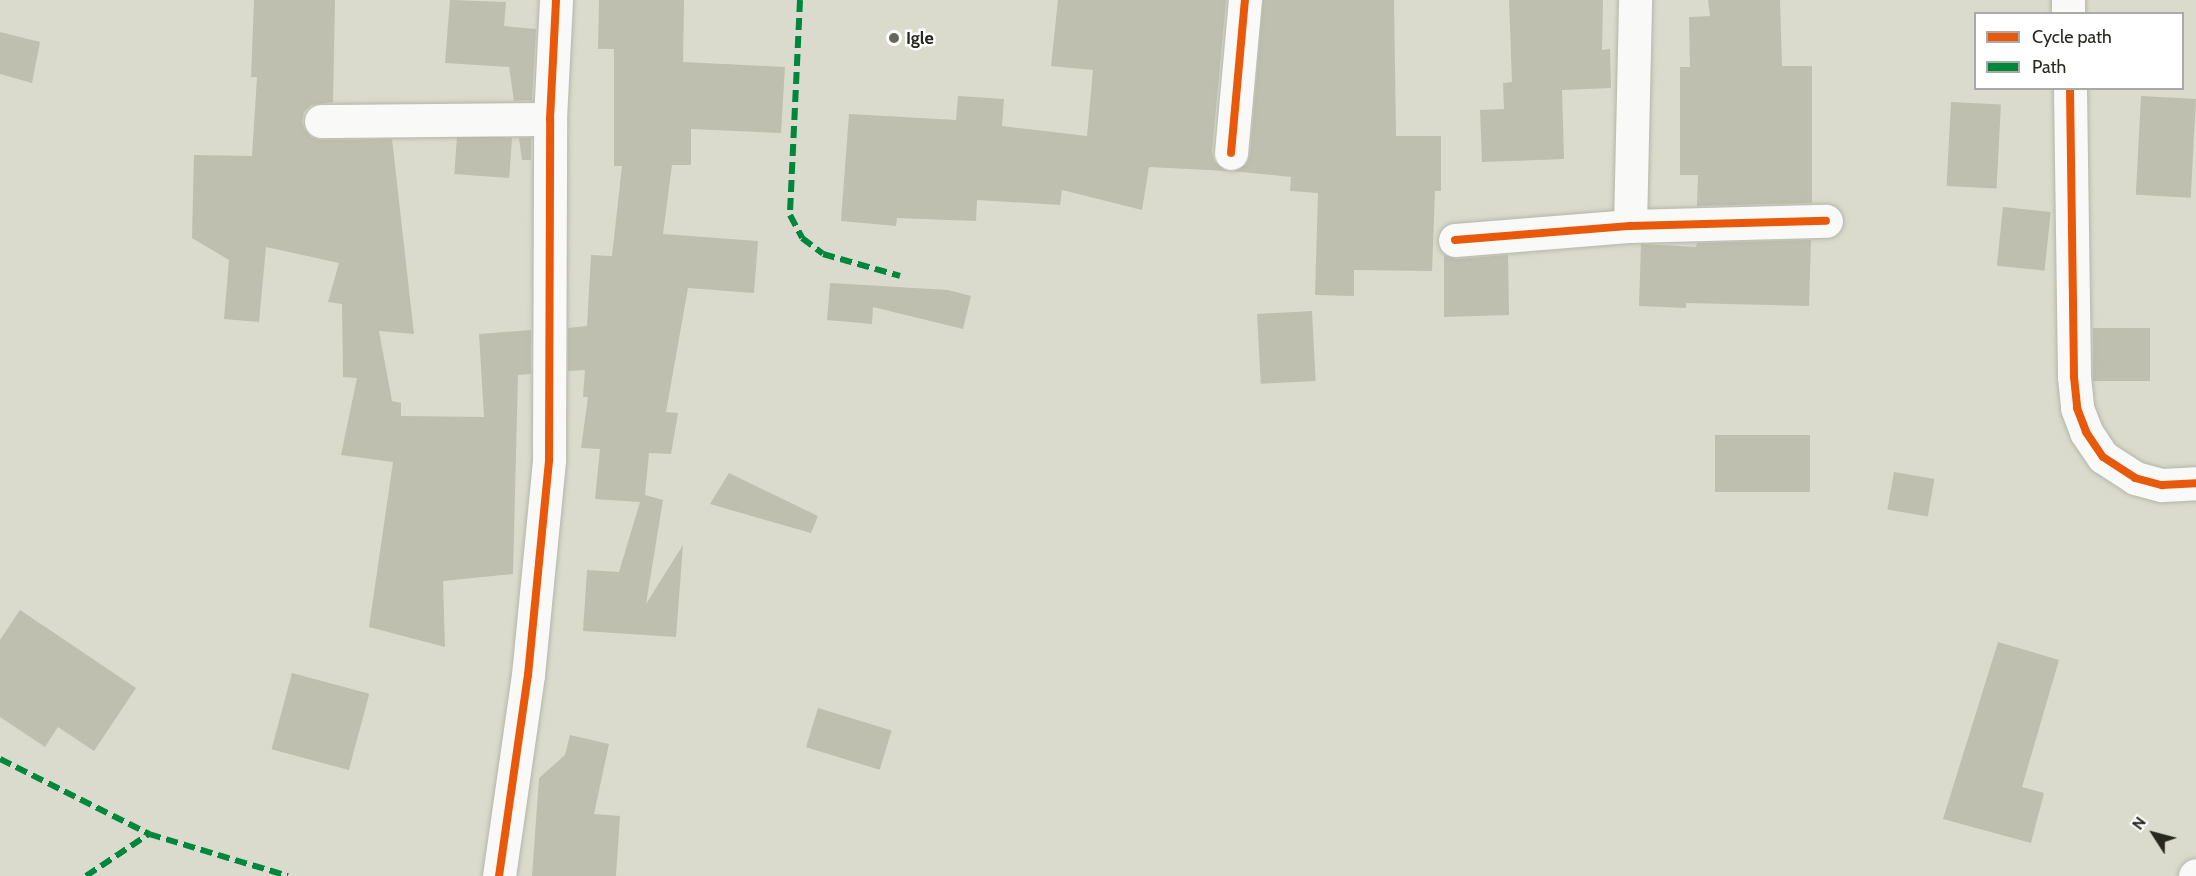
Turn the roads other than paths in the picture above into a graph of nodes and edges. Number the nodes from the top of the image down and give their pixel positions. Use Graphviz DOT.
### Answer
graph roads {
  1 [pos="556,0"];
  2 [pos="1245,0"];
  3 [pos="1635,0"];
  4 [pos="2070,90"];
  5 [pos="550,119"];
  6 [pos="321,121"];
  7 [pos="1231,153"];
  8 [pos="1826,221"];
  9 [pos="1630,226"];
  10 [pos="1455,240"];
  11 [pos="2196,483"];
  12 [pos="499,876"];
  1 -- 5 [label="street"];
  2 -- 7 [label="street"];
  3 -- 9 [label="street"];
  4 -- 11 [label="street"];
  5 -- 6 [label="street"];
  5 -- 12 [label="street"];
  8 -- 9 [label="street"];
  9 -- 10 [label="street"];
}
